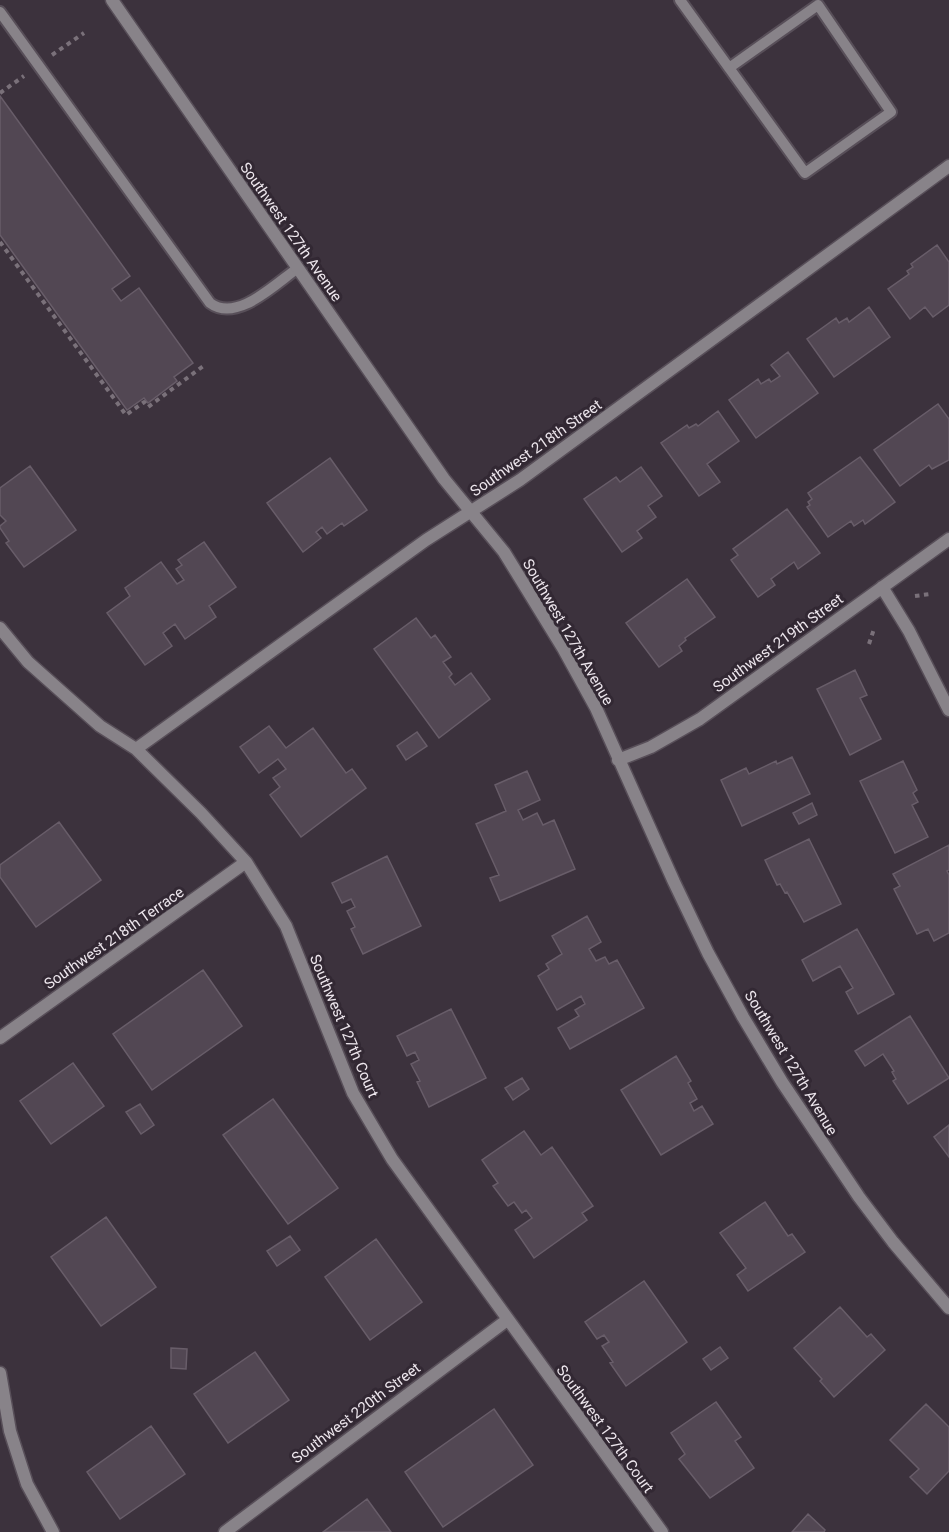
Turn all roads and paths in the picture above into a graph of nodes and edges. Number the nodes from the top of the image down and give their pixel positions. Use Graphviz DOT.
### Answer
graph roads {
  1 [pos="112,0"];
  2 [pos="680,0"];
  3 [pos="0,12"];
  4 [pos="84,33"];
  5 [pos="50,57"];
  6 [pos="729,68"];
  7 [pos="27,74"];
  8 [pos="0,93"];
  9 [pos="949,166"];
  10 [pos="0,242"];
  11 [pos="298,268"];
  12 [pos="206,364"];
  13 [pos="470,512"];
  14 [pos="949,539"];
  15 [pos="882,587"];
  16 [pos="930,594"];
  17 [pos="915,596"];
  18 [pos="0,628"];
  19 [pos="874,629"];
  20 [pos="869,644"];
  21 [pos="949,710"];
  22 [pos="136,749"];
  23 [pos="618,760"];
  24 [pos="246,862"];
  25 [pos="0,1038"];
  26 [pos="949,1308"];
  27 [pos="507,1320"];
  28 [pos="0,1373"];
  29 [pos="53,1532"];
  30 [pos="225,1532"];
  31 [pos="662,1532"];
  1 -- 11 [label="street, Southwest 127th Avenue"];
  2 -- 6 [label="lane"];
  3 -- 11 [label="lane"];
  4 -- 5 [label="path"];
  6 -- 6 [label="lane"];
  7 -- 8 [label="path"];
  9 -- 13 [label="street, Southwest 218th Street"];
  10 -- 12 [label="path"];
  11 -- 13 [label="street, Southwest 127th Avenue"];
  13 -- 22 [label="street, Southwest 218th Street"];
  13 -- 23 [label="street, Southwest 127th Avenue"];
  14 -- 15 [label="street, Southwest 219th Street"];
  15 -- 21 [label="street"];
  15 -- 23 [label="street, Southwest 219th Street"];
  16 -- 17 [label="path"];
  18 -- 22 [label="street, Southwest 127th Court"];
  19 -- 20 [label="path"];
  22 -- 24 [label="street, Southwest 127th Court"];
  23 -- 26 [label="street, Southwest 127th Avenue"];
  24 -- 25 [label="street, Southwest 218th Terrace"];
  24 -- 27 [label="street, Southwest 127th Court"];
  27 -- 30 [label="street, Southwest 220th Street"];
  27 -- 31 [label="street, Southwest 127th Court"];
  28 -- 29 [label="street"];
}
